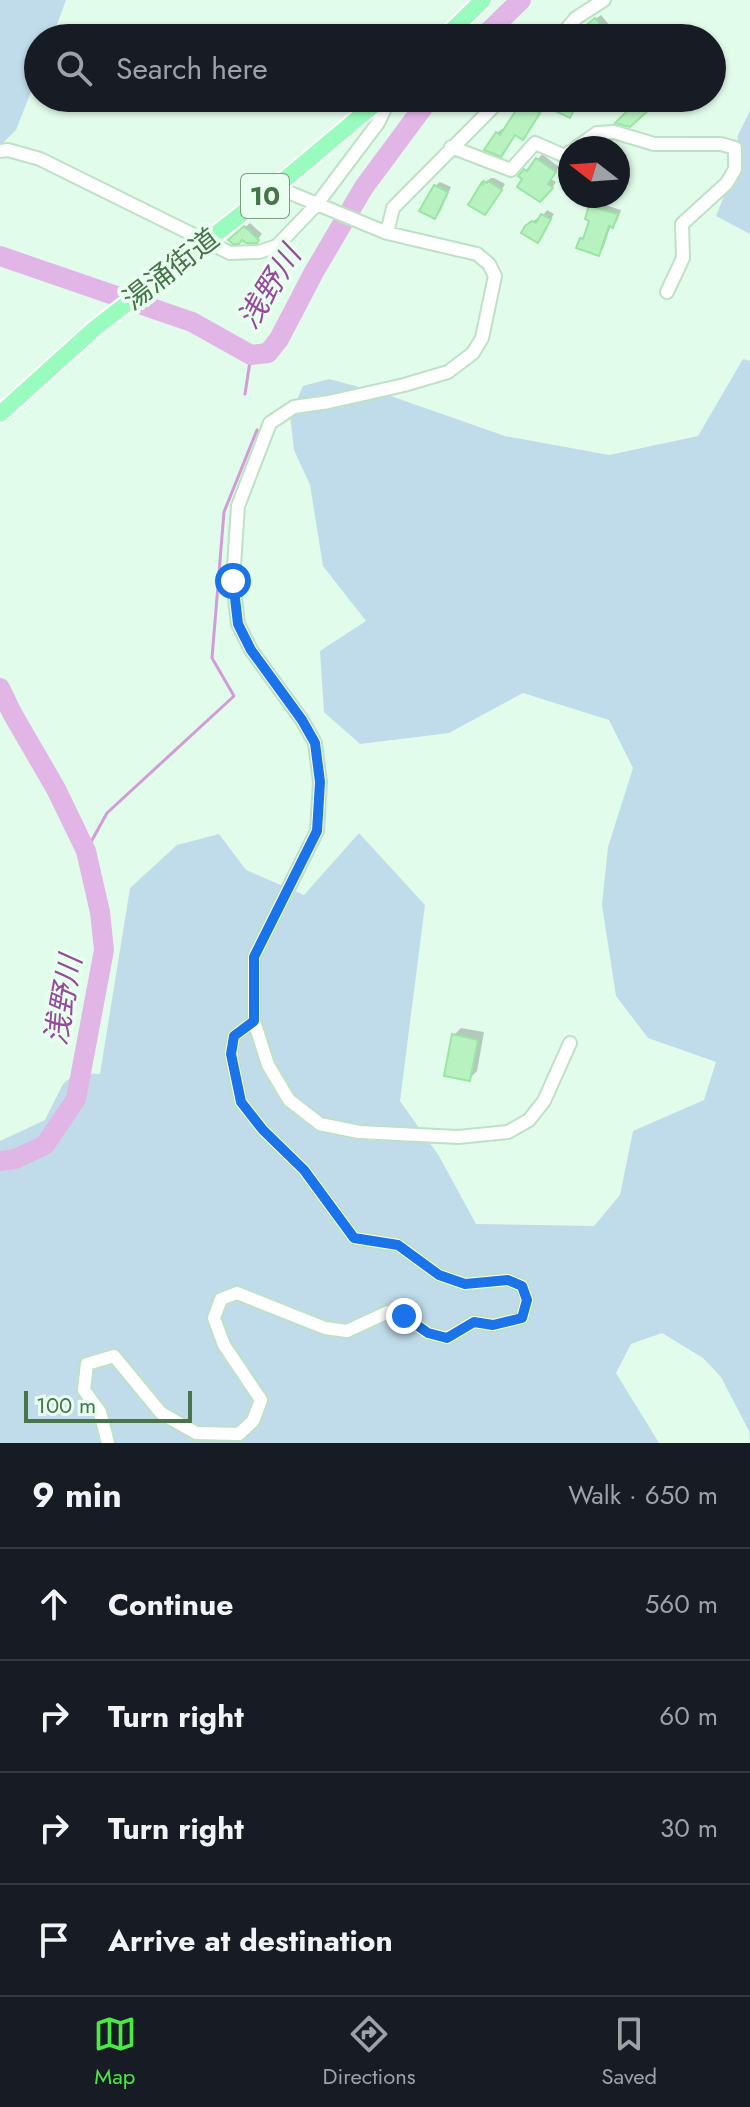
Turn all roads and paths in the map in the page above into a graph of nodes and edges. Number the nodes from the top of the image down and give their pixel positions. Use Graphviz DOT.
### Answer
graph roads {
  1 [pos="483,0"];
  2 [pos="604,0"];
  3 [pos="458,24"];
  4 [pos="571,24"];
  5 [pos="365,112"];
  6 [pos="383,112"];
  7 [pos="487,112"];
  8 [pos="593,136"];
  9 [pos="627,136"];
  10 [pos="630,137"];
  11 [pos="451,147"];
  12 [pos="0,151"];
  13 [pos="558,153"];
  14 [pos="276,187"];
  15 [pos="322,207"];
  16 [pos="387,233"];
  17 [pos="206,241"];
  18 [pos="667,292"];
  19 [pos="0,414"];
  20 [pos="254,1021"];
  21 [pos="570,1043"];
  22 [pos="108,1443"];
  1 -- 3 [label="main road"];
  2 -- 4 [label="street"];
  5 -- 14 [label="main road, 湯涌街道 / 10"];
  6 -- 15 [label="street"];
  7 -- 11 [label="street"];
  8 -- 9 [label="street"];
  10 -- 18 [label="street"];
  11 -- 13 [label="street"];
  11 -- 16 [label="street"];
  12 -- 17 [label="street"];
  14 -- 15 [label="street"];
  14 -- 17 [label="main road, 湯涌街道 / 10"];
  15 -- 16 [label="street"];
  15 -- 17 [label="street"];
  16 -- 20 [label="street"];
  17 -- 19 [label="main road, 湯涌街道 / 10"];
  20 -- 21 [label="street"];
  20 -- 22 [label="street"];
}
